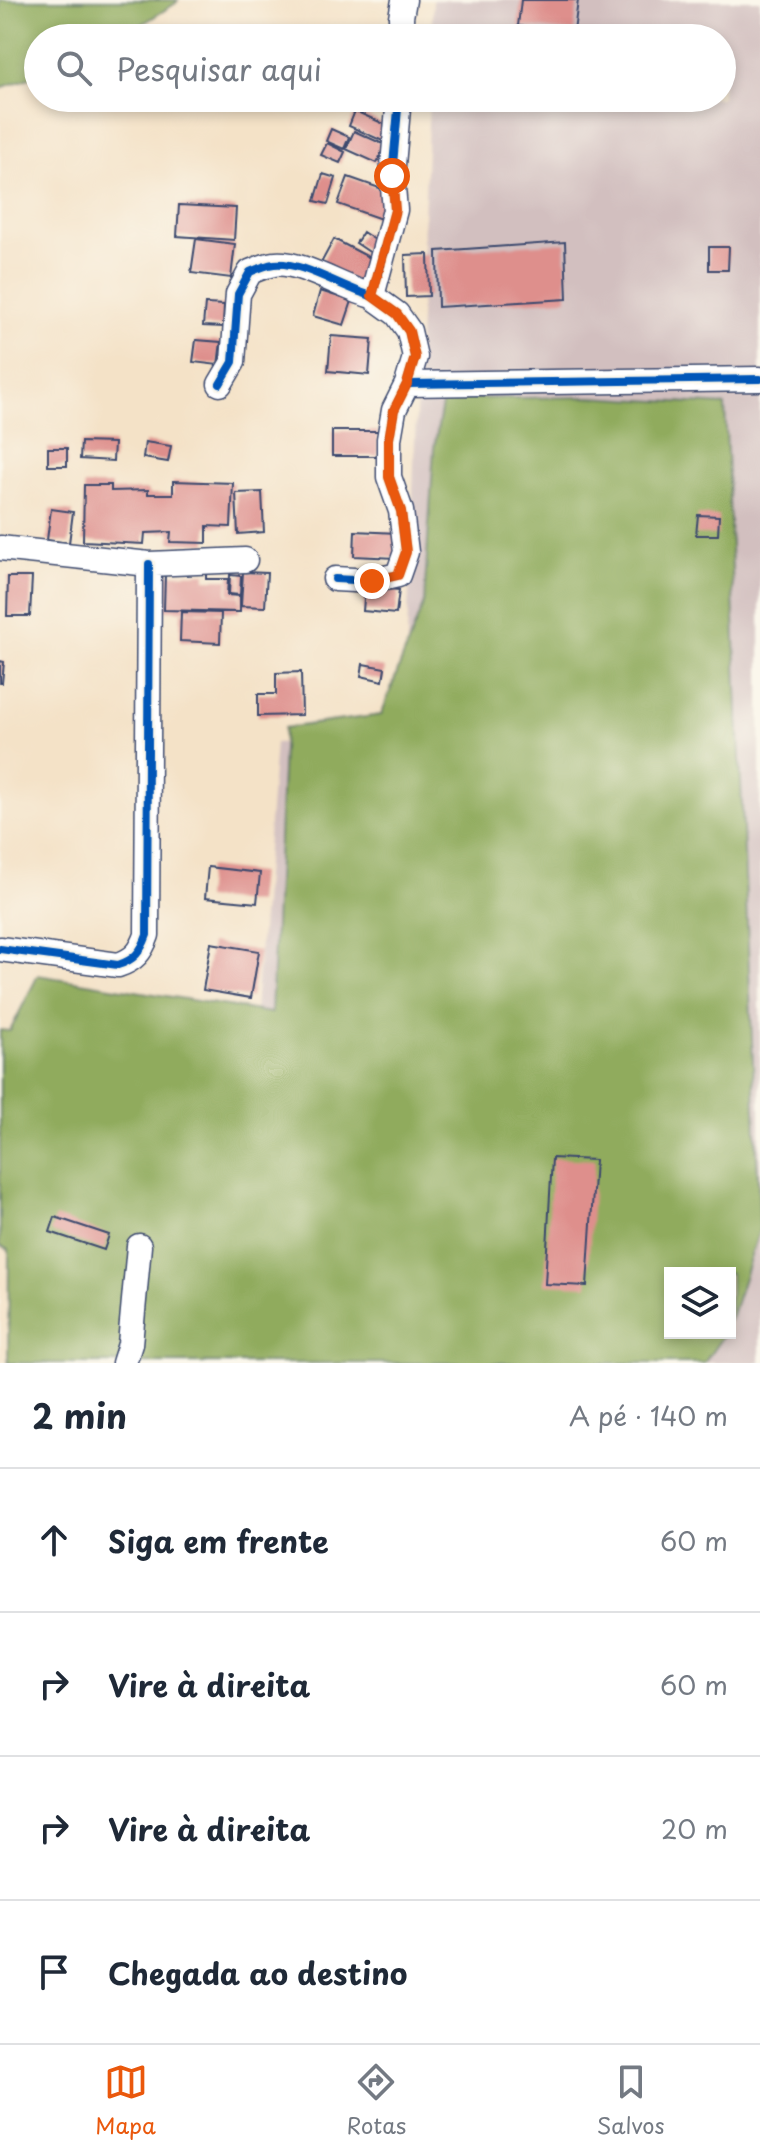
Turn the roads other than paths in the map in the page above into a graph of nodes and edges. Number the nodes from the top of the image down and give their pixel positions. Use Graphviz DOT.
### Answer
graph roads {
  1 [pos="404,0"];
  2 [pos="401,24"];
  3 [pos="398,112"];
  4 [pos="372,296"];
  5 [pos="760,379"];
  6 [pos="220,384"];
  7 [pos="407,384"];
  8 [pos="0,548"];
  9 [pos="245,560"];
  10 [pos="149,564"];
  11 [pos="335,579"];
  12 [pos="0,949"];
  13 [pos="139,1246"];
  14 [pos="124,1363"];
  1 -- 2 [label="street"];
  3 -- 4 [label="street"];
  4 -- 6 [label="street"];
  4 -- 7 [label="street"];
  5 -- 7 [label="street"];
  7 -- 11 [label="street"];
  8 -- 10 [label="street"];
  9 -- 10 [label="street"];
  10 -- 12 [label="street"];
  13 -- 14 [label="street"];
}
